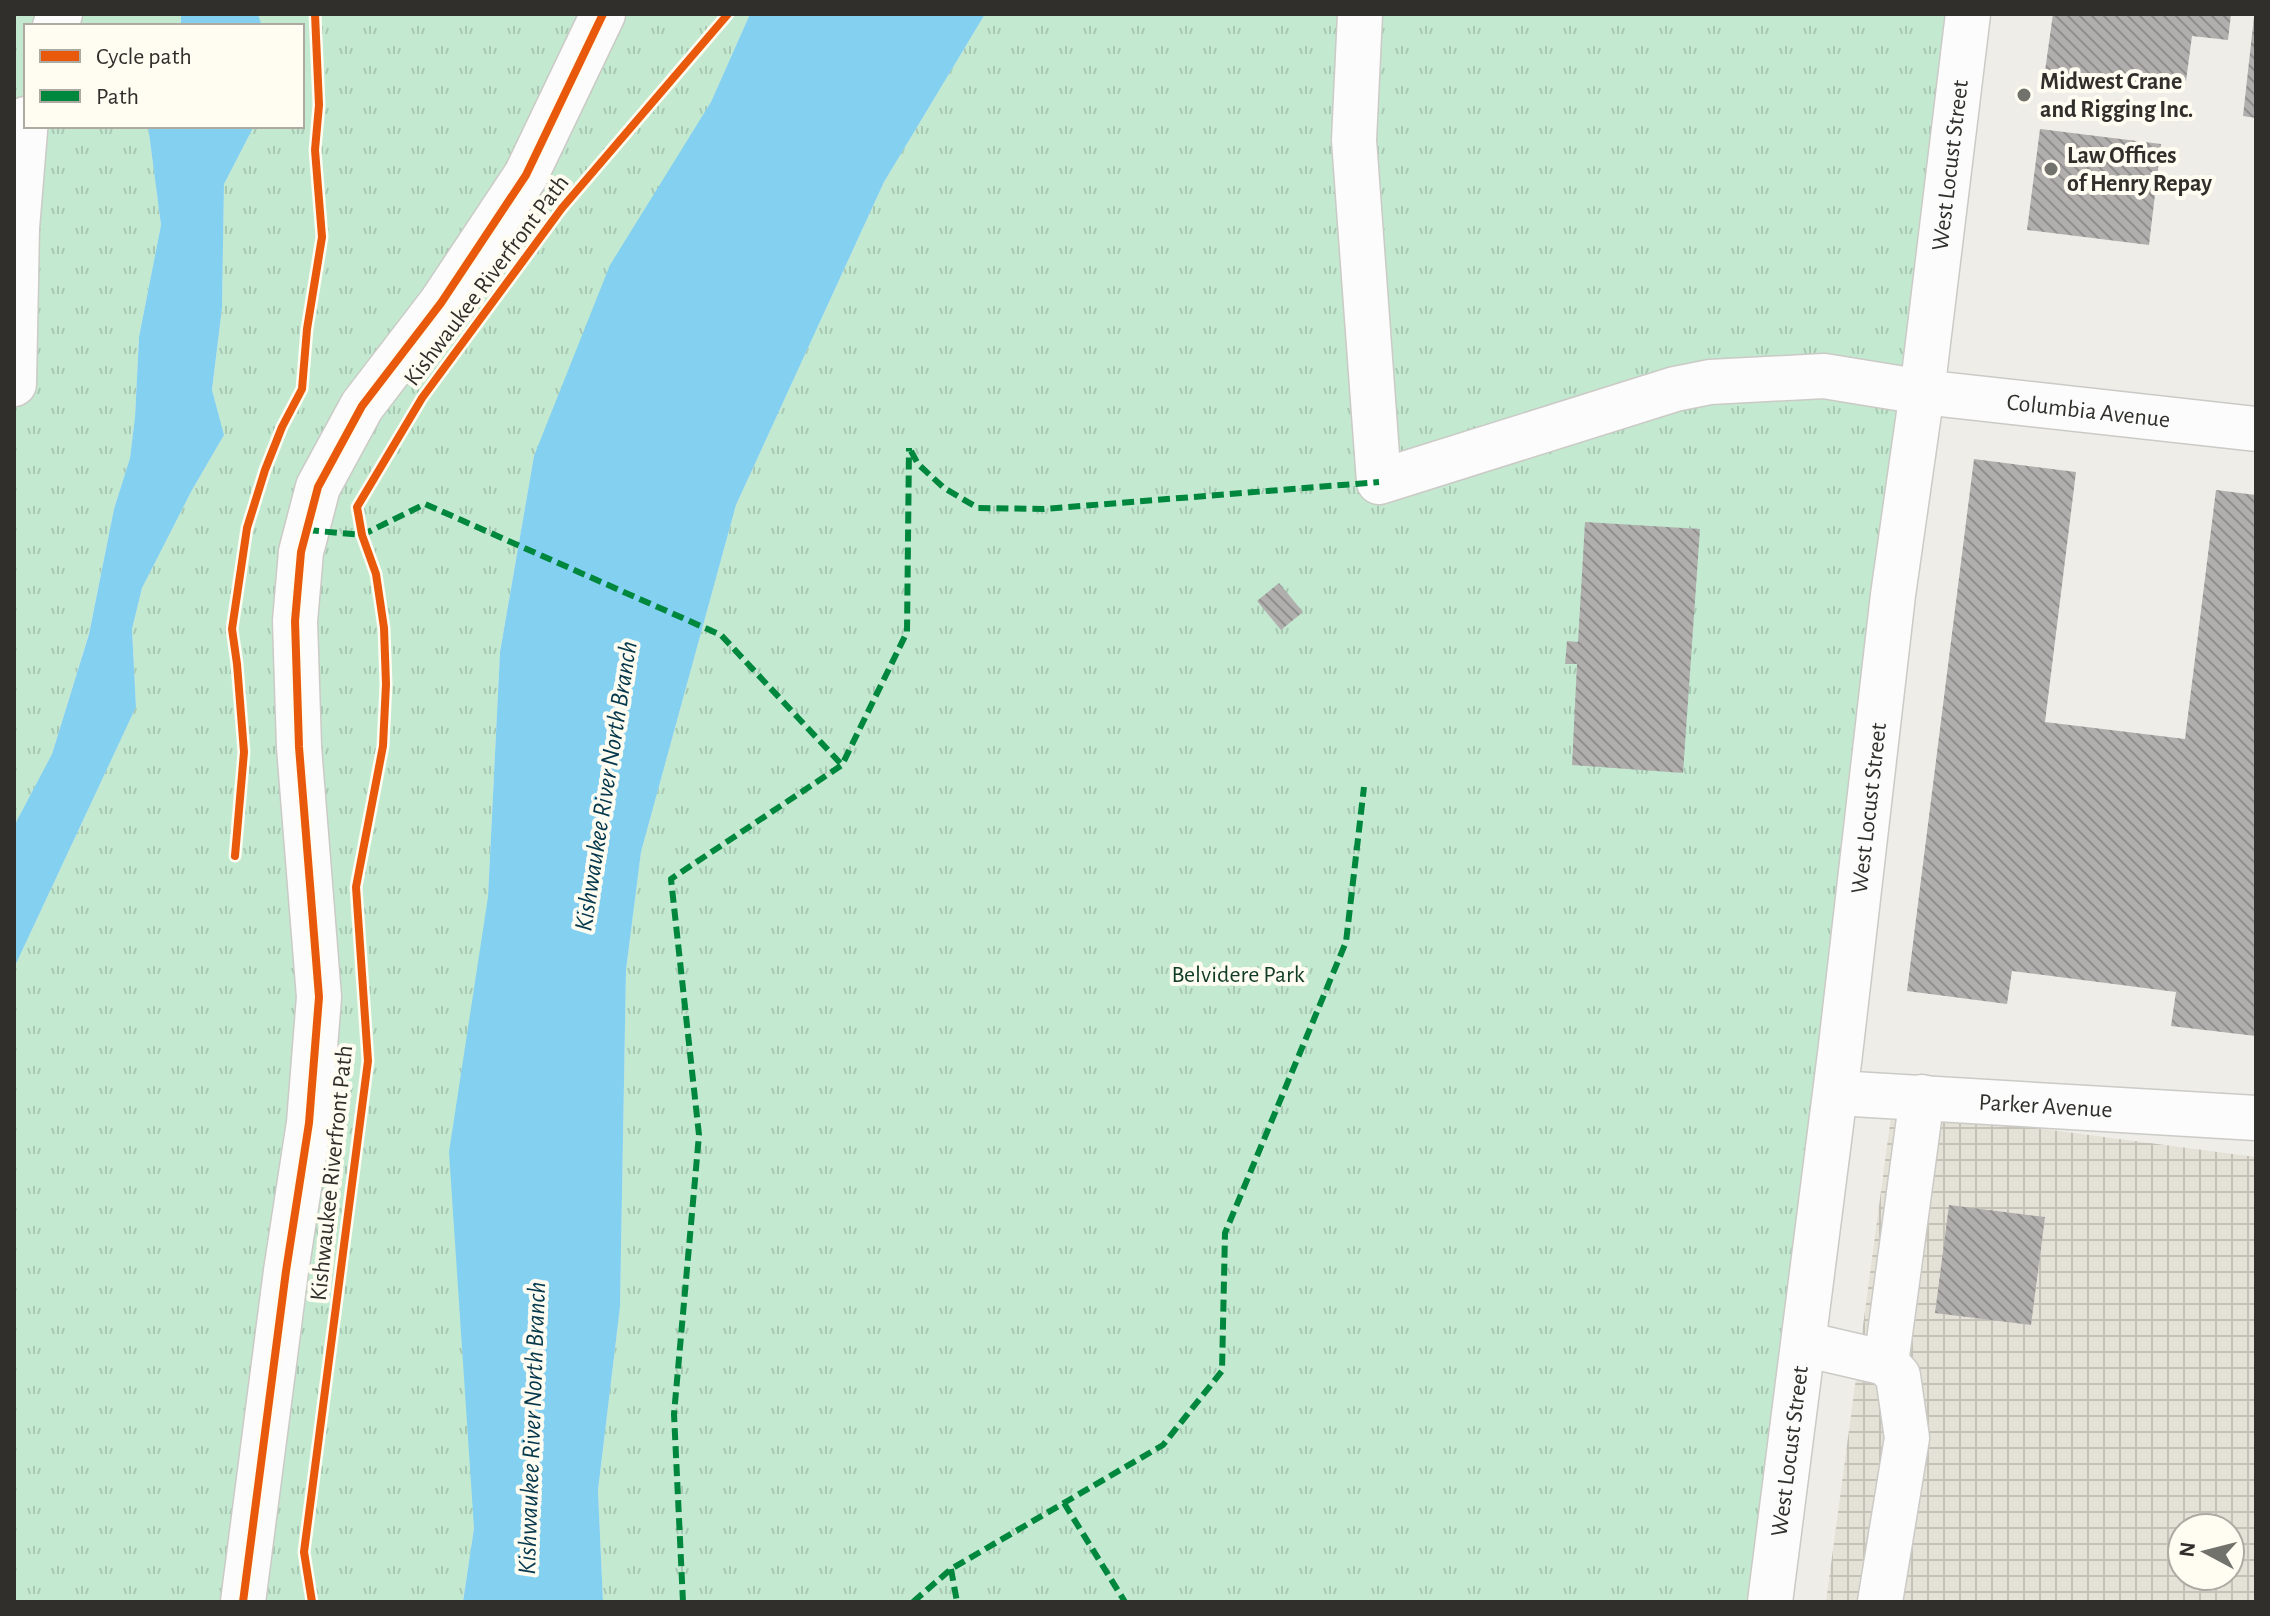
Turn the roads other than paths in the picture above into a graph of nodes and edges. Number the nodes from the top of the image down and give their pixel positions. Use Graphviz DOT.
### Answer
graph roads {
  1 [pos="603,14"];
  2 [pos="1360,14"];
  3 [pos="1968,14"];
  4 [pos="25,128"];
  5 [pos="14,384"];
  6 [pos="1922,392"];
  7 [pos="2256,429"];
  8 [pos="1836,1093"];
  9 [pos="1922,1097"];
  10 [pos="2256,1118"];
  11 [pos="1804,1344"];
  12 [pos="1886,1363"];
  13 [pos="243,1602"];
  14 [pos="1770,1602"];
  15 [pos="1880,1602"];
  1 -- 13 [label="street"];
  2 -- 6 [label="street, Columbia Avenue"];
  3 -- 6 [label="street, West Locust Street"];
  4 -- 5 [label="street"];
  6 -- 7 [label="street, Columbia Avenue"];
  6 -- 8 [label="street, West Locust Street"];
  8 -- 9 [label="street, Parker Avenue"];
  8 -- 11 [label="street, West Locust Street"];
  9 -- 10 [label="street, Parker Avenue"];
  9 -- 12 [label="street"];
  11 -- 12 [label="street"];
  11 -- 14 [label="street, West Locust Street"];
  12 -- 15 [label="street"];
}
